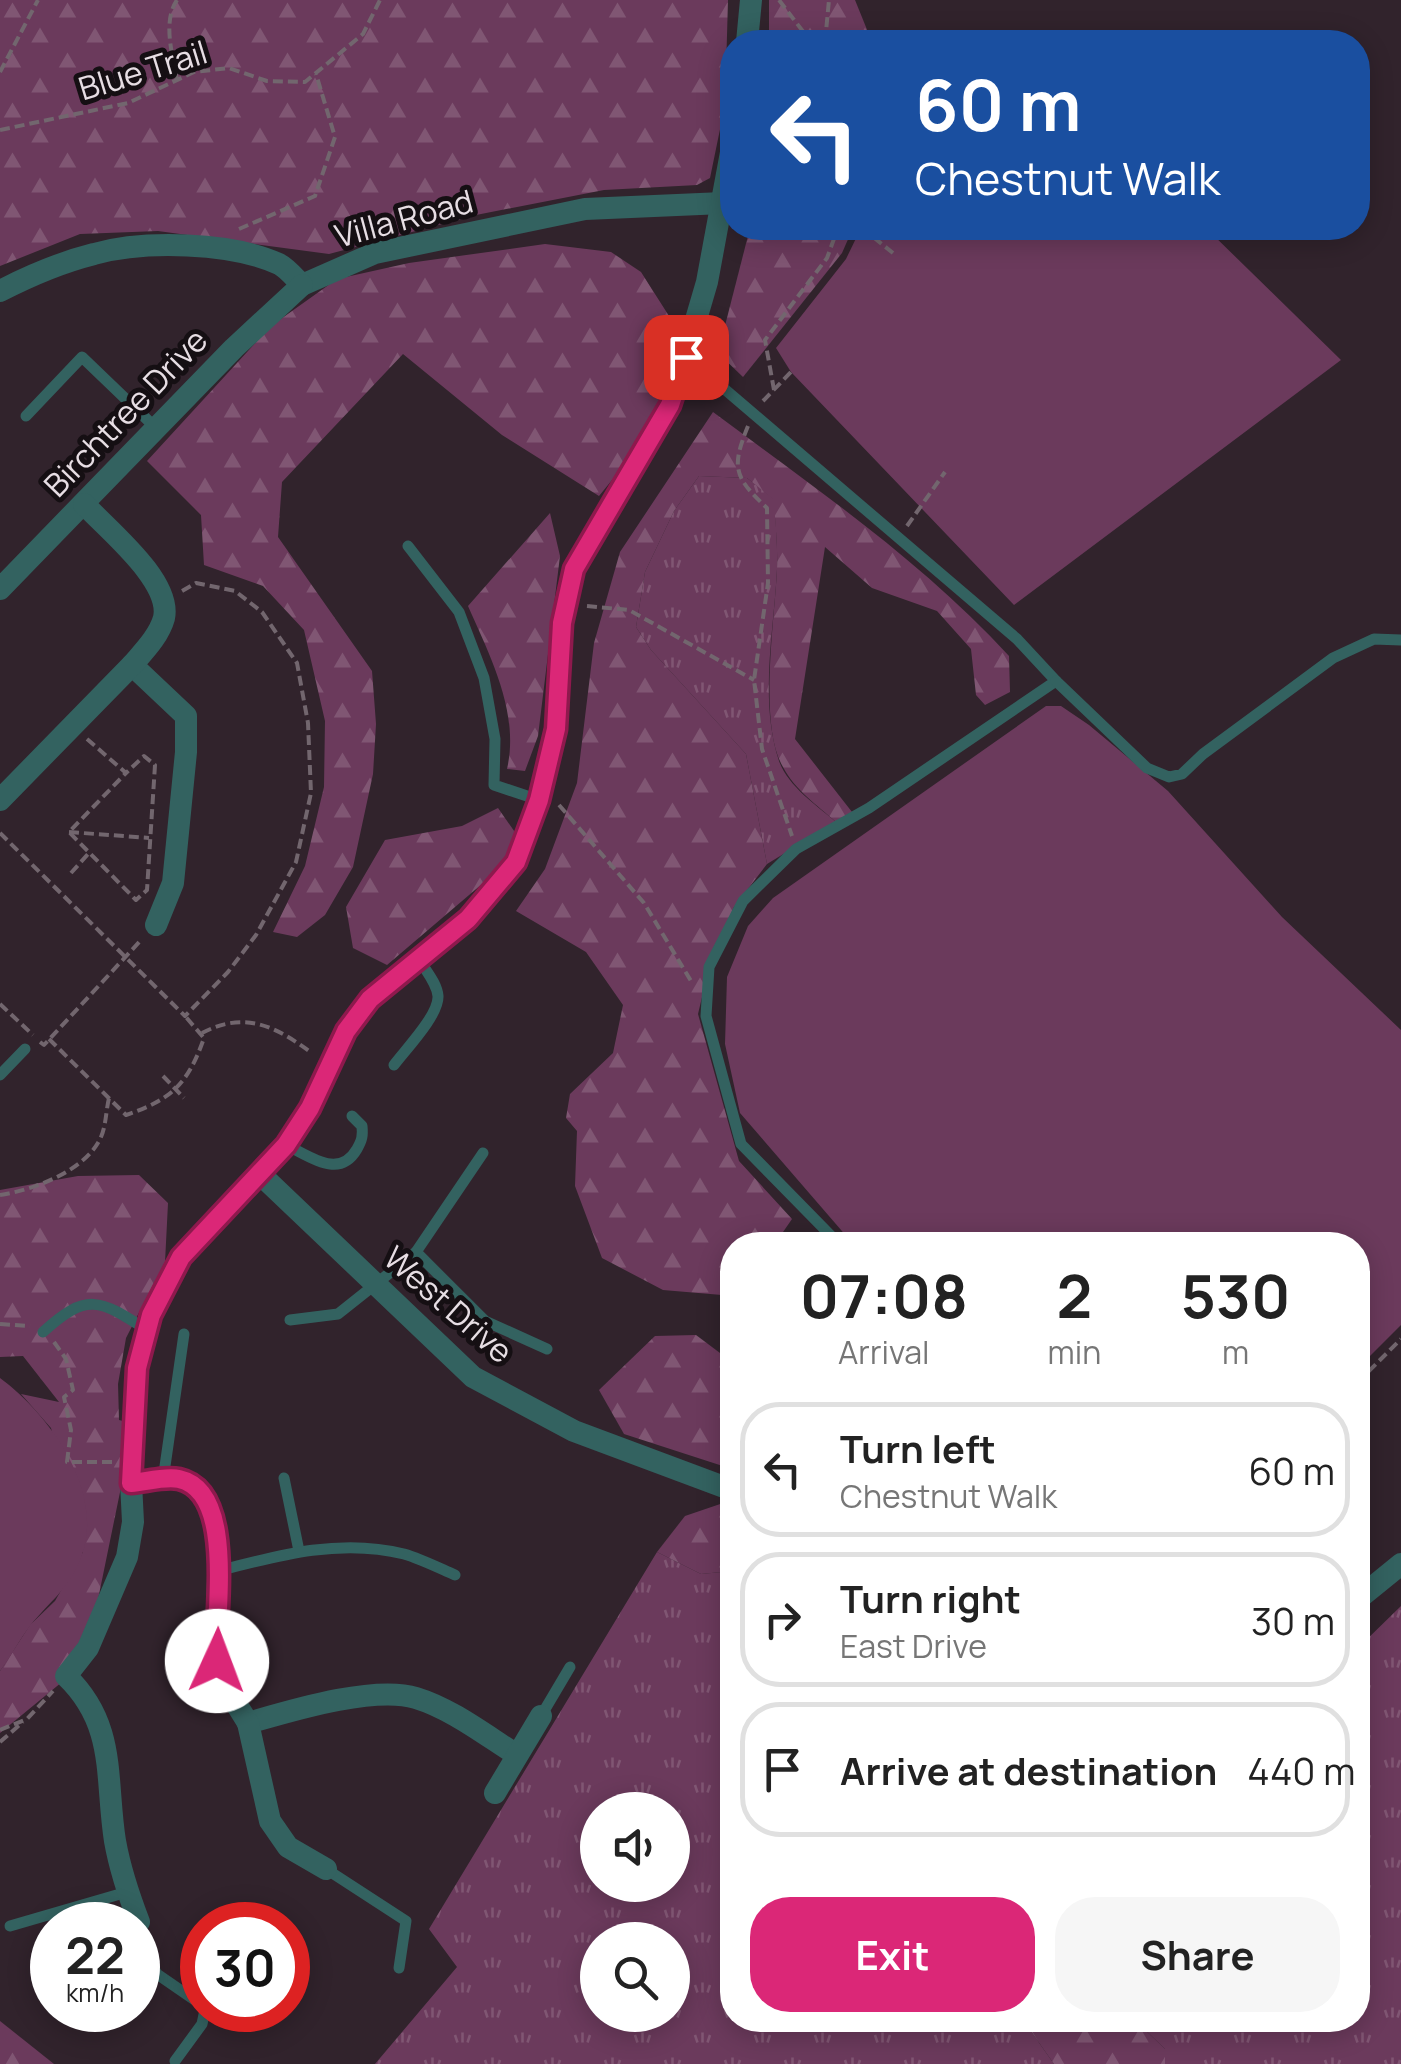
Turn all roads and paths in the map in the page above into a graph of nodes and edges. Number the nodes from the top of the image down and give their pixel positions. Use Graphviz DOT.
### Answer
graph roads {
  1 [pos="38,0"];
  2 [pos="177,0"];
  3 [pos="380,0"];
  4 [pos="751,0"];
  5 [pos="778,0"];
  6 [pos="830,0"];
  7 [pos="748,30"];
  8 [pos="802,30"];
  9 [pos="826,30"];
  10 [pos="0,72"];
  11 [pos="316,74"];
  12 [pos="177,80"];
  13 [pos="0,130"];
  14 [pos="720,204"];
  15 [pos="720,216"];
  16 [pos="227,233"];
  17 [pos="834,240"];
  18 [pos="877,240"];
  19 [pos="893,253"];
  20 [pos="302,284"];
  21 [pos="0,292"];
  22 [pos="686,357"];
  23 [pos="791,372"];
  24 [pos="774,390"];
  25 [pos="754,411"];
  26 [pos="26,416"];
  27 [pos="158,430"];
  28 [pos="946,472"];
  29 [pos="84,504"];
  30 [pos="898,538"];
  31 [pos="408,546"];
  32 [pos="0,589"];
  33 [pos="165,602"];
  34 [pos="566,604"];
  35 [pos="1401,640"];
  36 [pos="132,665"];
  37 [pos="754,680"];
  38 [pos="1056,681"];
  39 [pos="72,726"];
  40 [pos="126,774"];
  41 [pos="541,792"];
  42 [pos="0,800"];
  43 [pos="69,832"];
  44 [pos="0,833"];
  45 [pos="150,838"];
  46 [pos="796,850"];
  47 [pos="89,852"];
  48 [pos="71,873"];
  49 [pos="64,881"];
  50 [pos="57,888"];
  51 [pos="156,924"];
  52 [pos="127,955"];
  53 [pos="418,959"];
  54 [pos="0,1004"];
  55 [pos="706,1006"];
  56 [pos="185,1016"];
  57 [pos="202,1033"];
  58 [pos="50,1039"];
  59 [pos="24,1049"];
  60 [pos="394,1065"];
  61 [pos="330,1066"];
  62 [pos="0,1075"];
  63 [pos="163,1076"];
  64 [pos="174,1089"];
  65 [pos="109,1098"];
  66 [pos="184,1098"];
  67 [pos="352,1116"];
  68 [pos="286,1145"];
  69 [pos="483,1153"];
  70 [pos="259,1173"];
  71 [pos="0,1195"];
  72 [pos="827,1232"];
  73 [pos="416,1252"];
  74 [pos="372,1284"];
  75 [pos="290,1320"];
  76 [pos="0,1324"];
  77 [pos="147,1330"];
  78 [pos="43,1332"];
  79 [pos="184,1334"];
  80 [pos="1401,1340"];
  81 [pos="546,1349"];
  82 [pos="1370,1370"];
  83 [pos="132,1472"];
  84 [pos="284,1478"];
  85 [pos="163,1480"];
  86 [pos="720,1486"];
  87 [pos="299,1551"];
  88 [pos="1401,1564"];
  89 [pos="218,1571"];
  90 [pos="455,1575"];
  91 [pos="1370,1589"];
  92 [pos="570,1668"];
  93 [pos="66,1676"];
  94 [pos="541,1716"];
  95 [pos="27,1719"];
  96 [pos="248,1723"];
  97 [pos="0,1730"];
  98 [pos="0,1742"];
  99 [pos="517,1755"];
  100 [pos="495,1793"];
  101 [pos="326,1869"];
  102 [pos="127,1892"];
  103 [pos="131,1902"];
  104 [pos="10,1926"];
  105 [pos="398,1968"];
  106 [pos="196,2032"];
  107 [pos="174,2062"];
  1 -- 10 [label="path"];
  2 -- 12 [label="path"];
  3 -- 11 [label="path"];
  4 -- 7 [label="street"];
  5 -- 8 [label="path"];
  6 -- 9 [label="path"];
  11 -- 12 [label="path, Blue Trail"];
  11 -- 16 [label="path"];
  12 -- 13 [label="path, Blue Trail"];
  14 -- 20 [label="street, Villa Road"];
  15 -- 22 [label="street"];
  17 -- 24 [label="path"];
  18 -- 19 [label="path"];
  20 -- 21 [label="street, Villa Road"];
  20 -- 27 [label="street, Birchtree Drive"];
  22 -- 25 [label="lane"];
  22 -- 34 [label="street"];
  23 -- 24 [label="path"];
  24 -- 25 [label="path"];
  25 -- 30 [label="lane"];
  25 -- 37 [label="path"];
  26 -- 27 [label="lane"];
  27 -- 29 [label="street, Birchtree Drive"];
  28 -- 30 [label="path"];
  29 -- 32 [label="street, Birchtree Drive"];
  29 -- 33 [label="street"];
  30 -- 38 [label="lane"];
  31 -- 41 [label="lane"];
  33 -- 36 [label="street"];
  33 -- 56 [label="path"];
  34 -- 37 [label="path"];
  34 -- 41 [label="street"];
  35 -- 38 [label="lane"];
  36 -- 39 [label="street"];
  36 -- 51 [label="street"];
  37 -- 46 [label="path"];
  38 -- 46 [label="lane"];
  39 -- 40 [label="path"];
  39 -- 42 [label="street"];
  40 -- 43 [label="path"];
  40 -- 45 [label="path"];
  41 -- 53 [label="street"];
  41 -- 55 [label="path"];
  43 -- 45 [label="path"];
  43 -- 47 [label="path"];
  44 -- 50 [label="path"];
  45 -- 47 [label="path"];
  46 -- 55 [label="lane"];
  47 -- 48 [label="path"];
  49 -- 50 [label="path"];
  50 -- 52 [label="path"];
  51 -- 52 [label="path"];
  52 -- 56 [label="path"];
  52 -- 58 [label="path"];
  53 -- 60 [label="lane"];
  53 -- 61 [label="street"];
  54 -- 58 [label="path"];
  55 -- 72 [label="lane"];
  56 -- 57 [label="path"];
  57 -- 61 [label="path"];
  57 -- 64 [label="path"];
  58 -- 65 [label="path"];
  59 -- 62 [label="lane"];
  61 -- 68 [label="street"];
  63 -- 64 [label="path"];
  64 -- 65 [label="path"];
  64 -- 66 [label="path"];
  65 -- 71 [label="path"];
  67 -- 68 [label="lane"];
  68 -- 70 [label="street"];
  69 -- 73 [label="lane"];
  70 -- 74 [label="street, West Drive"];
  70 -- 77 [label="street"];
  73 -- 74 [label="lane"];
  73 -- 81 [label="lane"];
  74 -- 75 [label="lane"];
  74 -- 86 [label="street, West Drive"];
  76 -- 78 [label="path"];
  77 -- 78 [label="lane"];
  77 -- 83 [label="street"];
  78 -- 83 [label="path"];
  79 -- 85 [label="lane"];
  80 -- 82 [label="path"];
  83 -- 85 [label="street"];
  83 -- 93 [label="street"];
  84 -- 87 [label="lane"];
  85 -- 89 [label="street"];
  87 -- 89 [label="lane"];
  87 -- 90 [label="lane"];
  88 -- 91 [label="street"];
  89 -- 96 [label="street"];
  92 -- 94 [label="lane"];
  93 -- 95 [label="path"];
  93 -- 102 [label="street"];
  94 -- 99 [label="street"];
  95 -- 97 [label="path"];
  95 -- 98 [label="path"];
  96 -- 99 [label="street"];
  96 -- 101 [label="street"];
  99 -- 100 [label="street"];
  101 -- 105 [label="lane"];
  102 -- 103 [label="street"];
  102 -- 104 [label="lane"];
  106 -- 107 [label="lane"];
}
